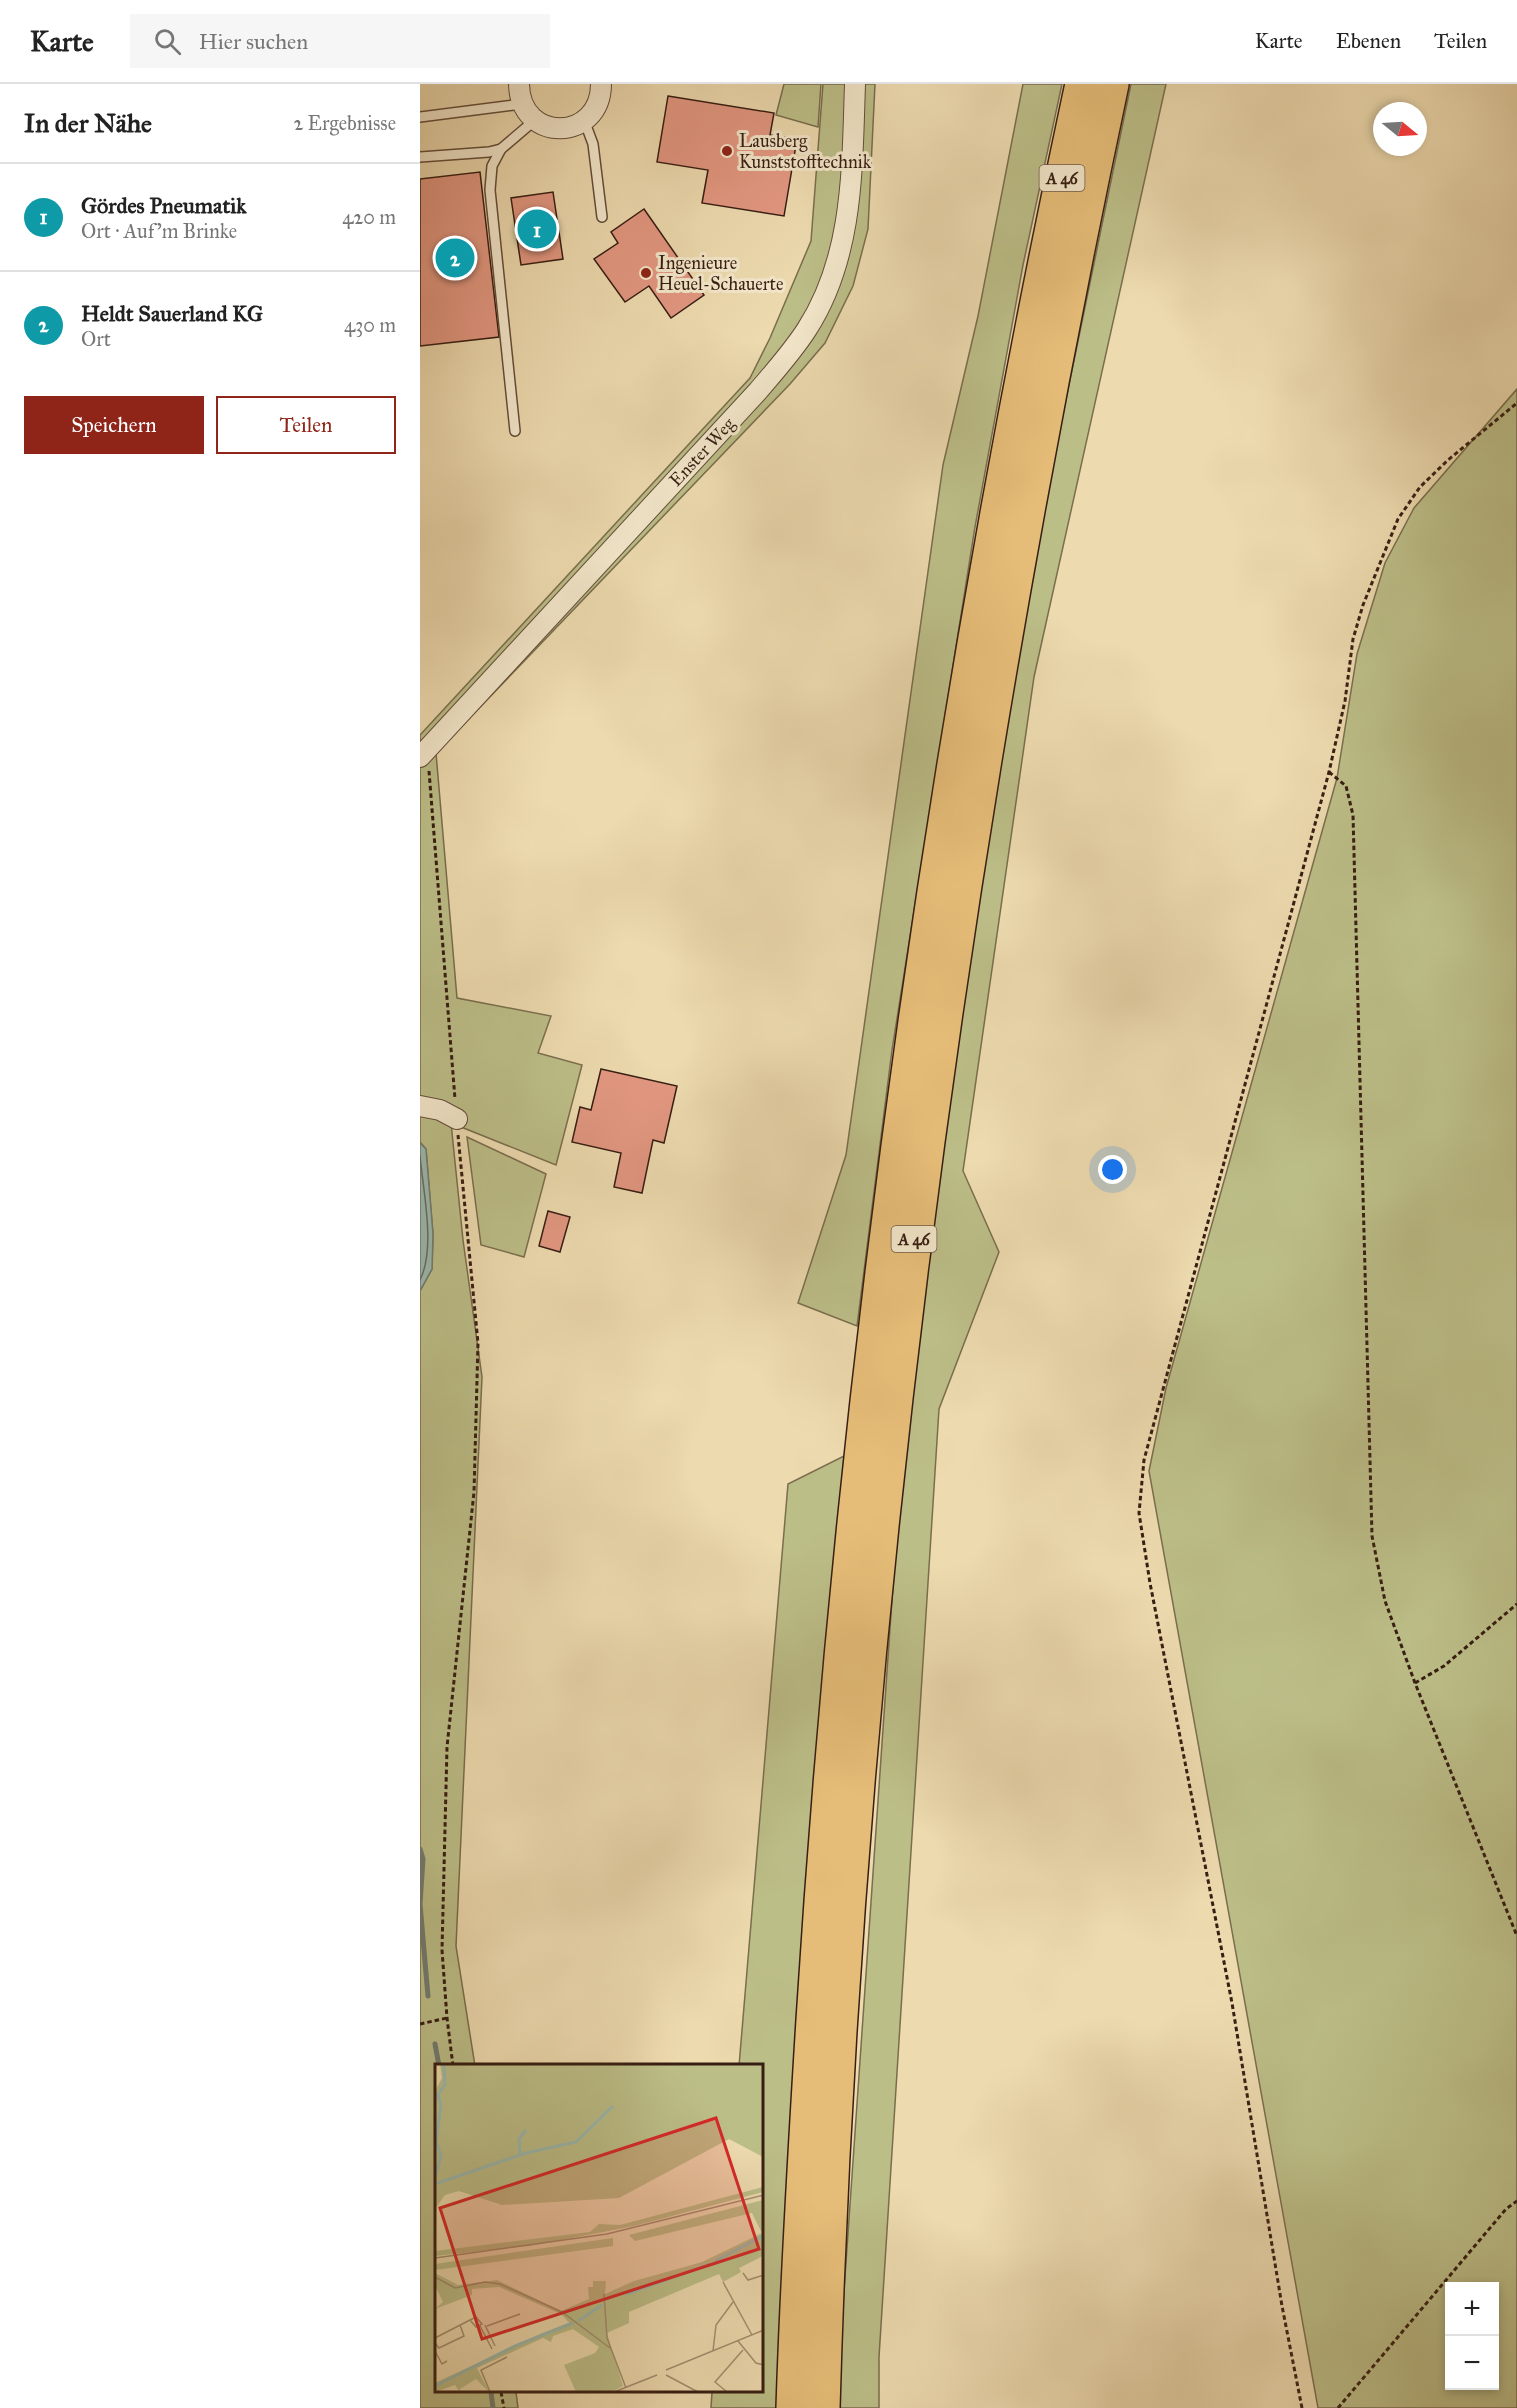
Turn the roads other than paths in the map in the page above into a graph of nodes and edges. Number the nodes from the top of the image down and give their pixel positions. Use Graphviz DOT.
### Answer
graph roads {
  1 [pos="519,84"];
  2 [pos="601,84"];
  3 [pos="855,84"];
  4 [pos="1082,84"];
  5 [pos="1112,84"];
  6 [pos="522,104"];
  7 [pos="420,117"];
  8 [pos="535,120"];
  9 [pos="584,120"];
  10 [pos="501,149"];
  11 [pos="420,157"];
  12 [pos="602,217"];
  13 [pos="515,431"];
  14 [pos="421,756"];
  15 [pos="420,1106"];
  16 [pos="457,1119"];
  17 [pos="793,2408"];
  18 [pos="823,2408"];
  1 -- 6 [label="street"];
  2 -- 9 [label="street"];
  3 -- 14 [label="street, Enster Weg"];
  4 -- 17 [label="highway, A 46"];
  5 -- 18 [label="highway, A 46"];
  6 -- 7 [label="lane"];
  6 -- 8 [label="street"];
  8 -- 9 [label="street"];
  8 -- 10 [label="lane"];
  9 -- 12 [label="lane"];
  10 -- 11 [label="lane"];
  10 -- 13 [label="lane"];
  15 -- 16 [label="street"];
}
